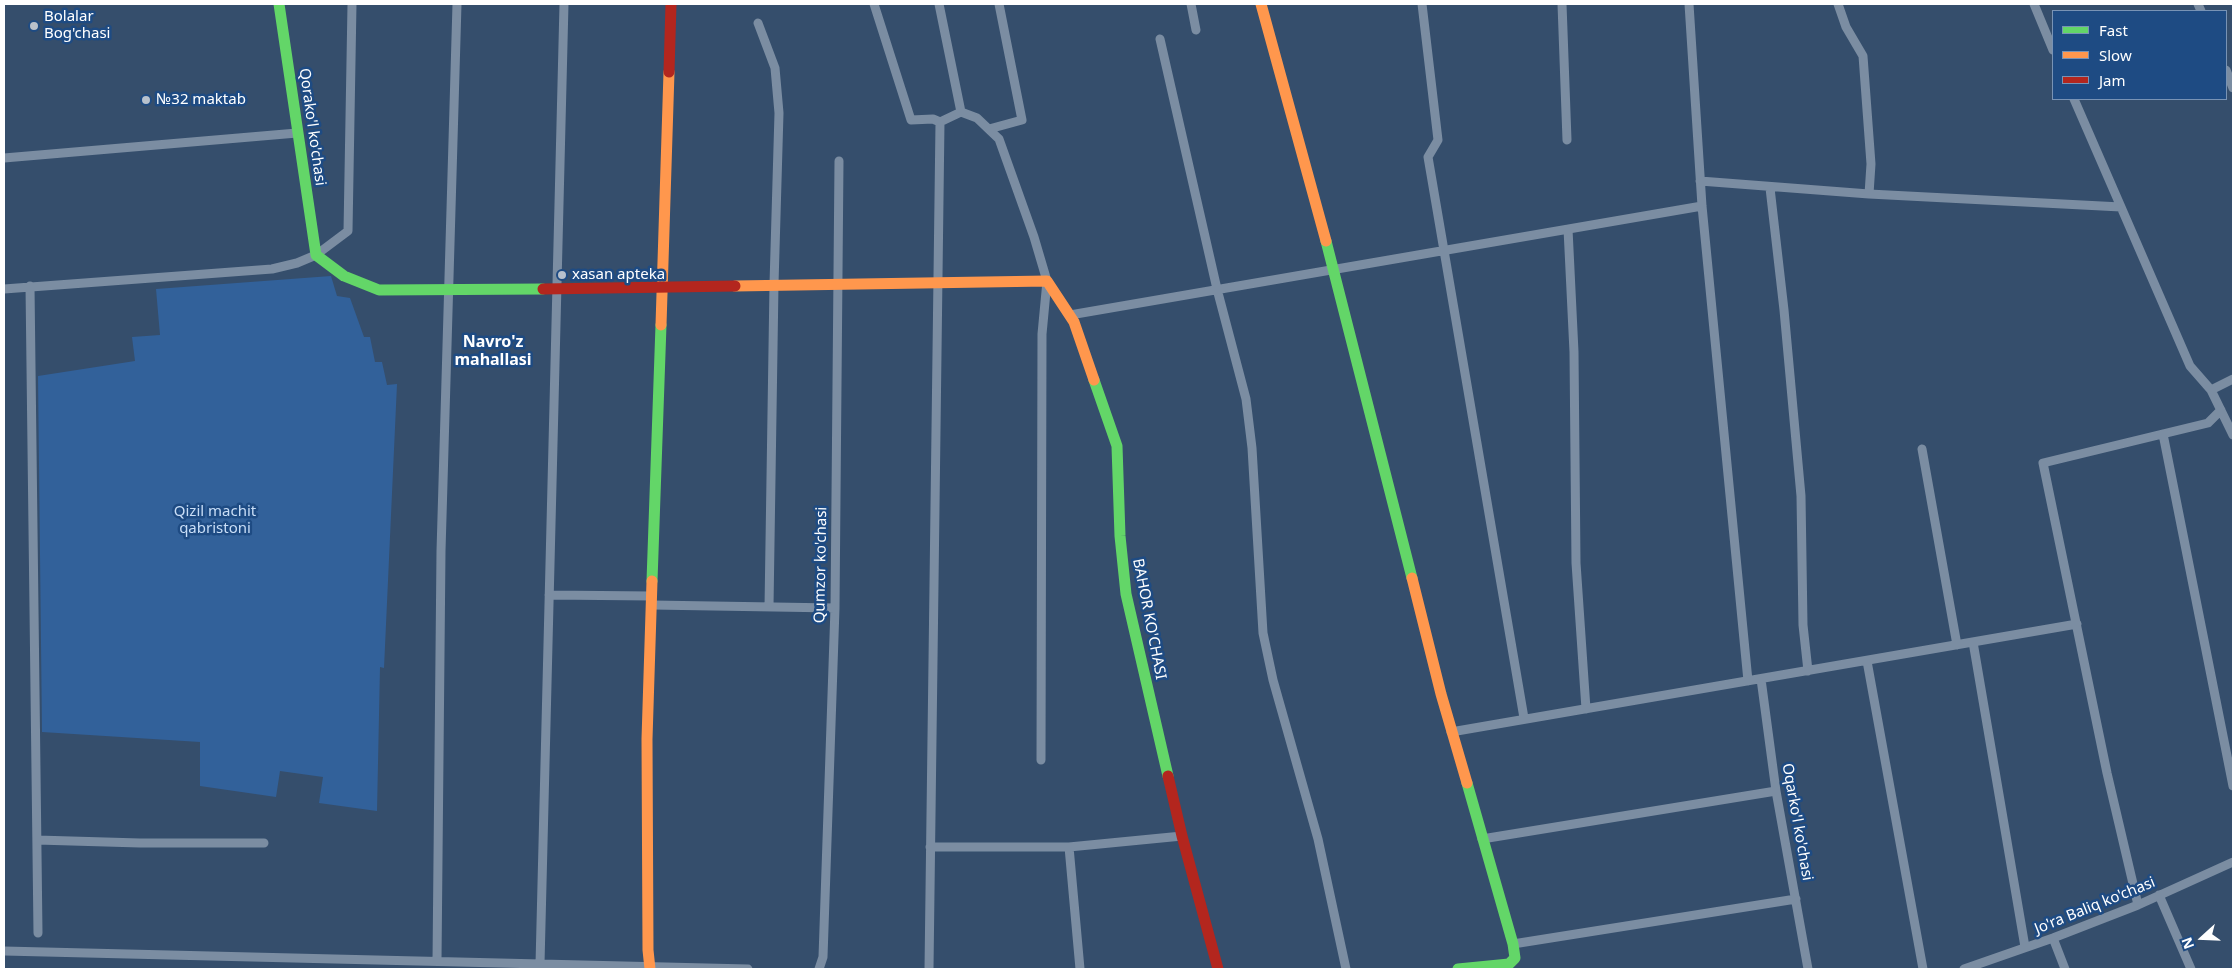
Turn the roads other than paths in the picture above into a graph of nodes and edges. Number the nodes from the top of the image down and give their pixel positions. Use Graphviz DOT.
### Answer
graph roads {
  1 [pos="279,4"];
  2 [pos="352,4"];
  3 [pos="457,4"];
  4 [pos="564,4"];
  5 [pos="671,4"];
  6 [pos="874,4"];
  7 [pos="939,4"];
  8 [pos="999,4"];
  9 [pos="1191,4"];
  10 [pos="1261,4"];
  11 [pos="1422,4"];
  12 [pos="1562,4"];
  13 [pos="1689,4"];
  14 [pos="1838,4"];
  15 [pos="2034,4"];
  16 [pos="758,23"];
  17 [pos="1196,30"];
  18 [pos="1160,39"];
  19 [pos="2052,48"];
  20 [pos="2227,73"];
  21 [pos="2233,88"];
  22 [pos="2074,100"];
  23 [pos="961,112"];
  24 [pos="940,122"];
  25 [pos="989,129"];
  26 [pos="297,133"];
  27 [pos="1567,140"];
  28 [pos="4,158"];
  29 [pos="838,161"];
  30 [pos="1700,181"];
  31 [pos="1770,188"];
  32 [pos="1869,194"];
  33 [pos="1702,206"];
  34 [pos="2120,207"];
  35 [pos="1568,229"];
  36 [pos="1445,250"];
  37 [pos="316,255"];
  38 [pos="1334,270"];
  39 [pos="1047,281"];
  40 [pos="938,282"];
  41 [pos="836,283"];
  42 [pos="774,284"];
  43 [pos="30,286"];
  44 [pos="663,286"];
  45 [pos="556,288"];
  46 [pos="4,289"];
  47 [pos="1217,289"];
  48 [pos="447,290"];
  49 [pos="1070,315"];
  50 [pos="2233,379"];
  51 [pos="2211,390"];
  52 [pos="2221,410"];
  53 [pos="2162,434"];
  54 [pos="2233,435"];
  55 [pos="1922,449"];
  56 [pos="549,596"];
  57 [pos="652,601"];
  58 [pos="769,607"];
  59 [pos="835,608"];
  60 [pos="2077,624"];
  61 [pos="1973,642"];
  62 [pos="1957,645"];
  63 [pos="1867,661"];
  64 [pos="1808,670"];
  65 [pos="1761,679"];
  66 [pos="1748,681"];
  67 [pos="1586,709"];
  68 [pos="1524,718"];
  69 [pos="1451,732"];
  70 [pos="1041,760"];
  71 [pos="2233,786"];
  72 [pos="1776,791"];
  73 [pos="1182,836"];
  74 [pos="1482,839"];
  75 [pos="37,840"];
  76 [pos="264,843"];
  77 [pos="930,846"];
  78 [pos="1069,847"];
  79 [pos="2233,862"];
  80 [pos="2159,895"];
  81 [pos="1796,900"];
  82 [pos="2138,905"];
  83 [pos="38,933"];
  84 [pos="2053,938"];
  85 [pos="1513,944"];
  86 [pos="2025,948"];
  87 [pos="4,951"];
  88 [pos="437,961"];
  89 [pos="540,964"];
  90 [pos="410,965"];
  91 [pos="514,966"];
  92 [pos="650,968"];
  93 [pos="748,969"];
  94 [pos="819,969"];
  95 [pos="929,969"];
  96 [pos="1080,969"];
  97 [pos="1218,969"];
  98 [pos="1346,969"];
  99 [pos="1458,969"];
  100 [pos="1808,969"];
  101 [pos="1923,969"];
  102 [pos="1964,969"];
  103 [pos="2065,969"];
  104 [pos="2191,969"];
  1 -- 26 [label="street, Qorako'l ko'chasi"];
  2 -- 37 [label="street"];
  3 -- 48 [label="street"];
  4 -- 45 [label="street"];
  5 -- 44 [label="street"];
  6 -- 24 [label="street"];
  7 -- 23 [label="street"];
  8 -- 25 [label="street"];
  9 -- 17 [label="street"];
  10 -- 38 [label="street"];
  11 -- 36 [label="street"];
  12 -- 27 [label="street"];
  13 -- 30 [label="street"];
  14 -- 32 [label="street"];
  15 -- 19 [label="street"];
  16 -- 42 [label="street"];
  18 -- 47 [label="street"];
  20 -- 21 [label="street"];
  22 -- 34 [label="street"];
  23 -- 24 [label="street"];
  23 -- 25 [label="street"];
  24 -- 40 [label="street"];
  25 -- 39 [label="street"];
  26 -- 28 [label="street"];
  26 -- 37 [label="street, Qorako'l ko'chasi"];
  29 -- 41 [label="street, Qumzor ko'chasi"];
  30 -- 31 [label="street"];
  30 -- 33 [label="street"];
  31 -- 32 [label="street"];
  31 -- 64 [label="street"];
  32 -- 34 [label="street"];
  33 -- 35 [label="street"];
  33 -- 66 [label="street"];
  34 -- 51 [label="street"];
  35 -- 36 [label="street"];
  35 -- 67 [label="street"];
  36 -- 38 [label="street"];
  36 -- 68 [label="street"];
  37 -- 43 [label="street"];
  37 -- 48 [label="street"];
  38 -- 47 [label="street"];
  38 -- 69 [label="street"];
  39 -- 40 [label="street"];
  39 -- 49 [label="street, BAHOR KO'CHASI"];
  39 -- 70 [label="street"];
  40 -- 41 [label="street"];
  40 -- 77 [label="street"];
  41 -- 42 [label="street"];
  41 -- 59 [label="street, Qumzor ko'chasi"];
  42 -- 44 [label="street"];
  42 -- 58 [label="street"];
  43 -- 46 [label="street"];
  43 -- 75 [label="street"];
  44 -- 45 [label="street"];
  44 -- 57 [label="street"];
  45 -- 48 [label="street"];
  45 -- 56 [label="street"];
  47 -- 49 [label="street"];
  47 -- 98 [label="street"];
  48 -- 88 [label="street"];
  49 -- 73 [label="street, BAHOR KO'CHASI"];
  50 -- 51 [label="street"];
  51 -- 52 [label="street"];
  52 -- 53 [label="street"];
  52 -- 54 [label="street"];
  53 -- 60 [label="street"];
  53 -- 71 [label="street"];
  55 -- 62 [label="street"];
  56 -- 57 [label="street"];
  56 -- 89 [label="street"];
  57 -- 58 [label="street"];
  57 -- 92 [label="street"];
  58 -- 59 [label="street"];
  59 -- 94 [label="street, Qumzor ko'chasi"];
  60 -- 61 [label="street"];
  60 -- 82 [label="street"];
  61 -- 62 [label="street"];
  61 -- 86 [label="street"];
  62 -- 63 [label="street"];
  63 -- 64 [label="street"];
  63 -- 101 [label="street"];
  64 -- 65 [label="street"];
  65 -- 66 [label="street"];
  65 -- 72 [label="street, Oqarko'l ko'chasi"];
  66 -- 67 [label="street"];
  67 -- 68 [label="street"];
  68 -- 69 [label="street"];
  69 -- 74 [label="street"];
  72 -- 74 [label="street"];
  72 -- 81 [label="street, Oqarko'l ko'chasi"];
  73 -- 78 [label="street"];
  73 -- 97 [label="street, BAHOR KO'CHASI"];
  74 -- 85 [label="street"];
  75 -- 76 [label="street"];
  75 -- 83 [label="street"];
  77 -- 78 [label="street"];
  77 -- 95 [label="street"];
  78 -- 96 [label="street"];
  79 -- 80 [label="street, Jo'ra Baliq ko'chasi"];
  80 -- 82 [label="street, Jo'ra Baliq ko'chasi"];
  80 -- 104 [label="street"];
  81 -- 85 [label="street"];
  81 -- 100 [label="street, Oqarko'l ko'chasi"];
  82 -- 84 [label="street, Jo'ra Baliq ko'chasi"];
  84 -- 86 [label="street, Jo'ra Baliq ko'chasi"];
  84 -- 103 [label="street"];
  85 -- 99 [label="street"];
  86 -- 102 [label="street, Jo'ra Baliq ko'chasi"];
  87 -- 90 [label="street"];
  88 -- 90 [label="street"];
  88 -- 91 [label="street"];
  89 -- 91 [label="street"];
  89 -- 92 [label="street"];
  92 -- 93 [label="street"];
}
